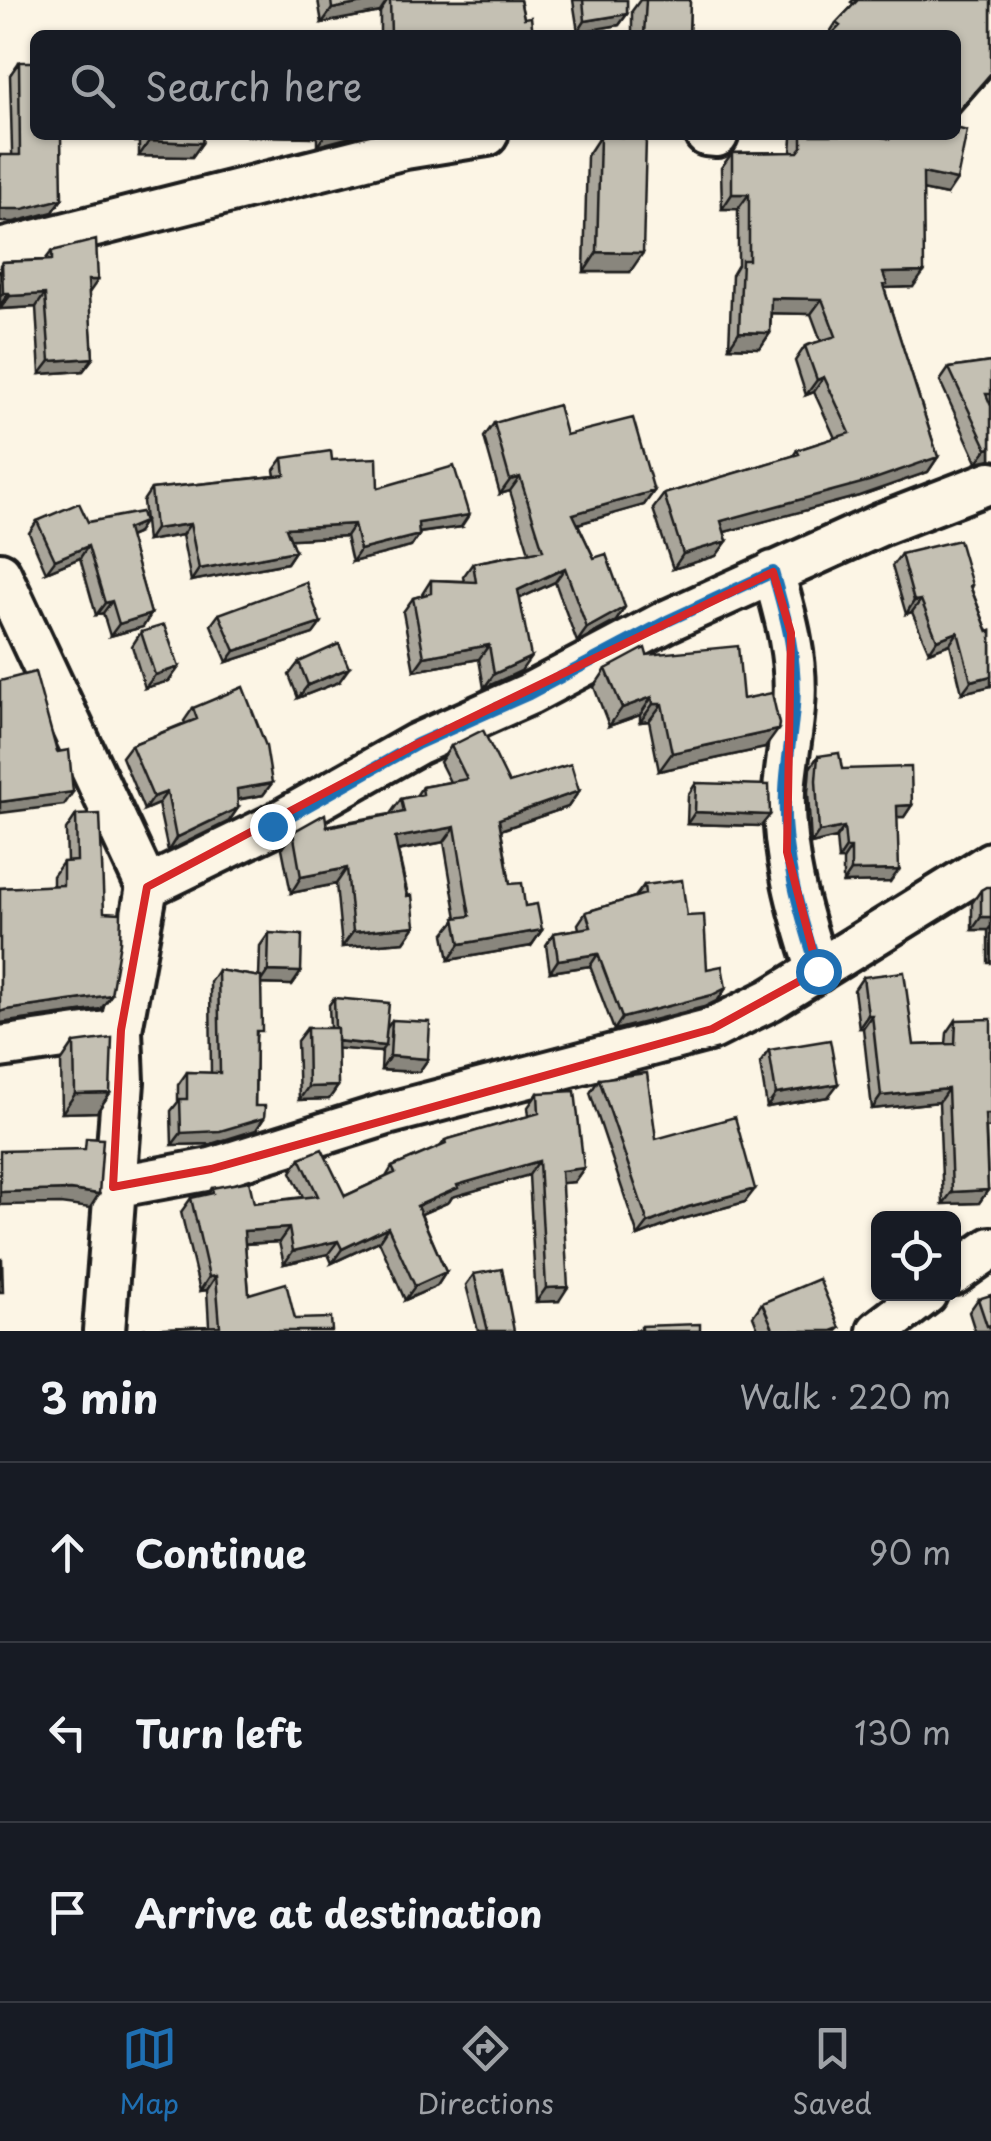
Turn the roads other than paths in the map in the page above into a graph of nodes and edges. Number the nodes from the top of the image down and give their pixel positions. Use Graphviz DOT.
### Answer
graph roads {
  1 [pos="455,140"];
  2 [pos="0,250"];
  3 [pos="991,482"];
  4 [pos="773,572"];
  5 [pos="0,573"];
  6 [pos="991,863"];
  7 [pos="148,887"];
  8 [pos="818,971"];
  9 [pos="120,1030"];
  10 [pos="0,1047"];
  11 [pos="113,1187"];
  12 [pos="991,1248"];
  13 [pos="961,1269"];
  14 [pos="917,1301"];
  15 [pos="104,1331"];
  16 [pos="878,1331"];
  1 -- 2 [label="street"];
  3 -- 4 [label="street"];
  4 -- 7 [label="street"];
  4 -- 8 [label="street"];
  5 -- 7 [label="street"];
  6 -- 8 [label="street"];
  7 -- 9 [label="street"];
  8 -- 11 [label="street"];
  9 -- 10 [label="street"];
  9 -- 11 [label="street"];
  11 -- 15 [label="street"];
  12 -- 13 [label="street"];
  14 -- 16 [label="street"];
}
